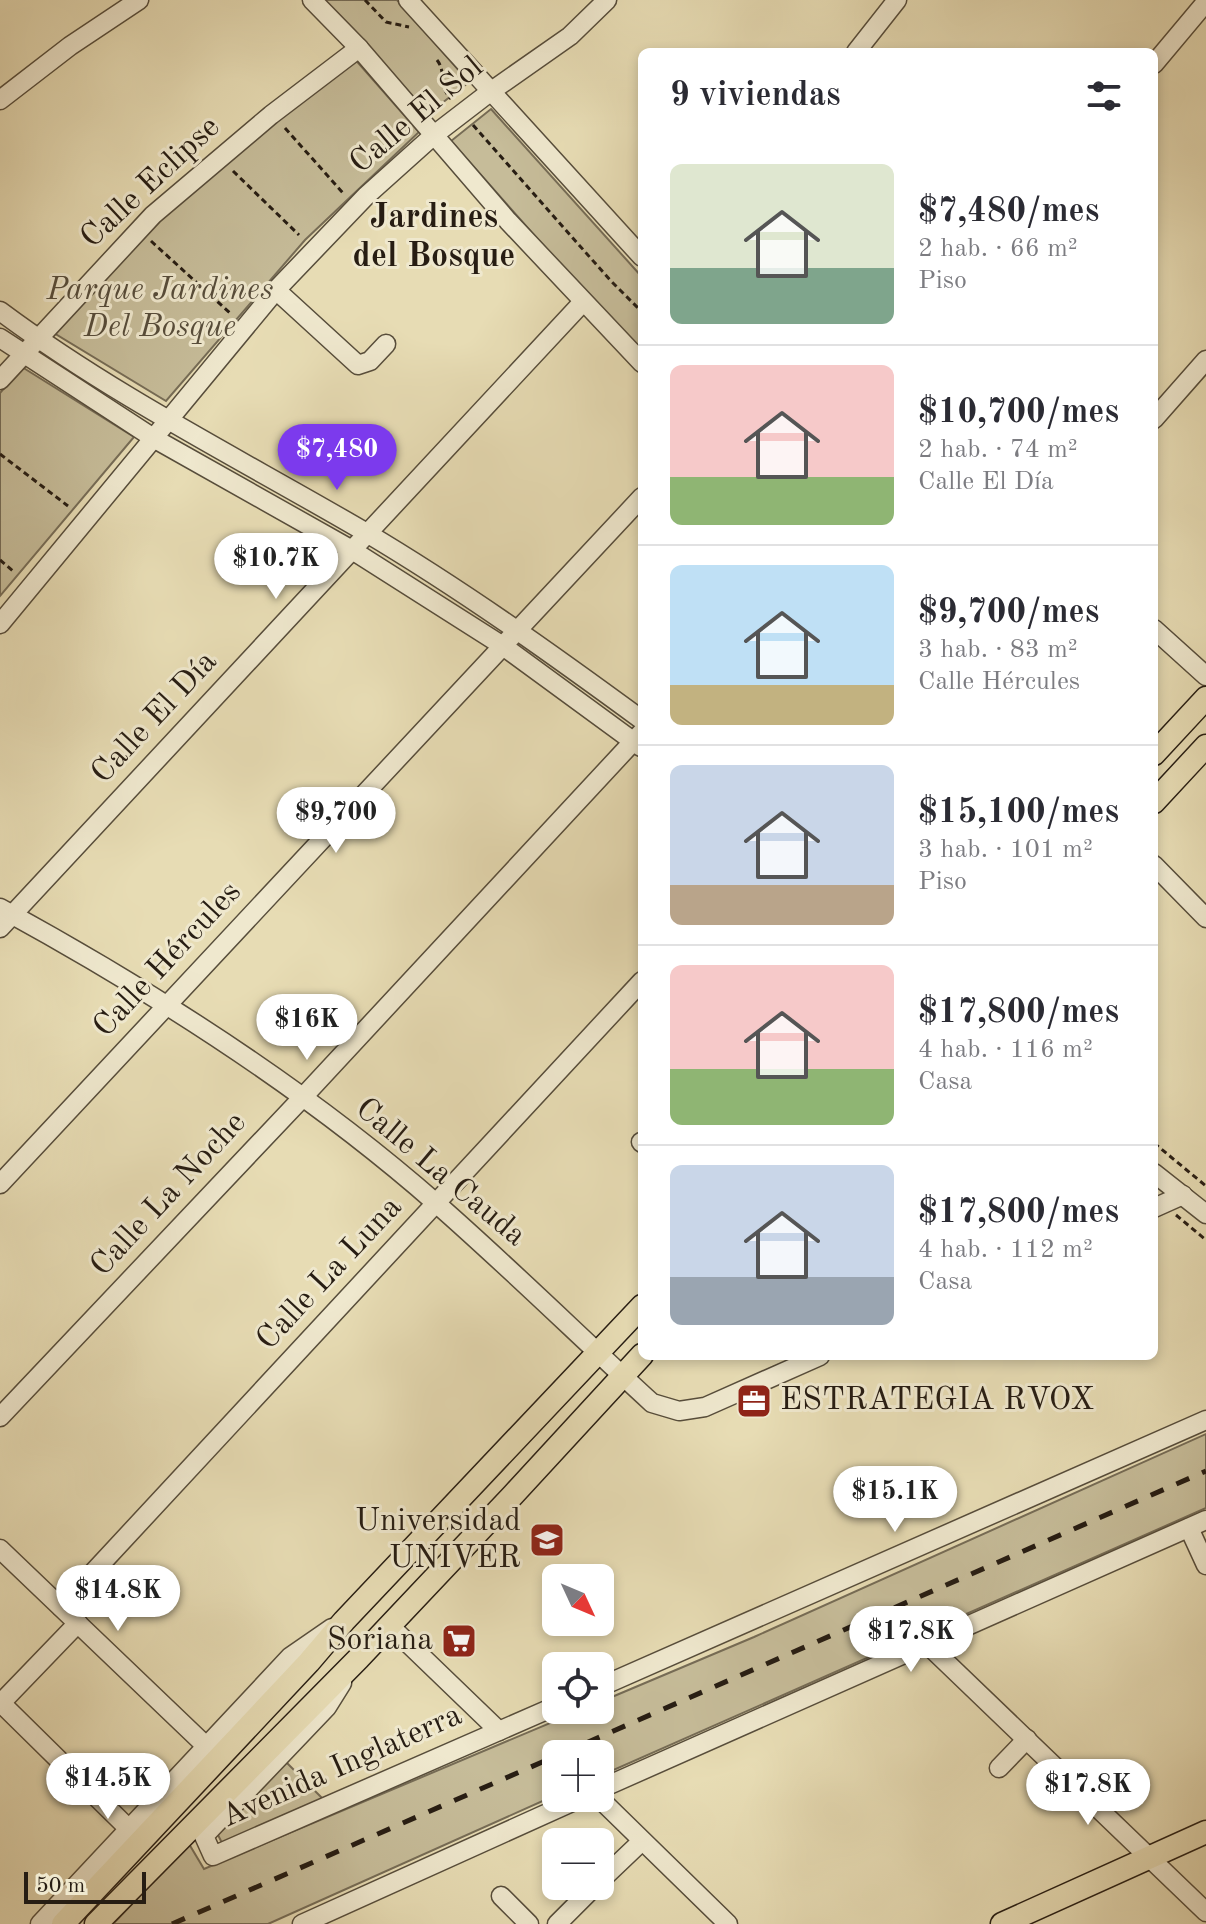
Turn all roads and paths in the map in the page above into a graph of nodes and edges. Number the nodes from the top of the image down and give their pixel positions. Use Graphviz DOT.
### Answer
graph roads {
  1 [pos="139,0"];
  2 [pos="312,0"];
  3 [pos="365,0"];
  4 [pos="408,0"];
  5 [pos="607,0"];
  6 [pos="897,0"];
  7 [pos="1206,2"];
  8 [pos="416,35"];
  9 [pos="359,48"];
  10 [pos="859,48"];
  11 [pos="432,54"];
  12 [pos="1158,59"];
  13 [pos="490,92"];
  14 [pos="451,99"];
  15 [pos="0,100"];
  16 [pos="471,122"];
  17 [pos="281,124"];
  18 [pos="434,135"];
  19 [pos="229,167"];
  20 [pos="343,193"];
  21 [pos="299,235"];
  22 [pos="146,237"];
  23 [pos="638,253"];
  24 [pos="276,290"];
  25 [pos="582,303"];
  26 [pos="638,308"];
  27 [pos="0,311"];
  28 [pos="231,314"];
  29 [pos="0,338"];
  30 [pos="37,339"];
  31 [pos="386,344"];
  32 [pos="22,354"];
  33 [pos="638,359"];
  34 [pos="1206,360"];
  35 [pos="0,380"];
  36 [pos="1158,414"];
  37 [pos="169,421"];
  38 [pos="155,439"];
  39 [pos="0,454"];
  40 [pos="638,501"];
  41 [pos="68,506"];
  42 [pos="367,534"];
  43 [pos="352,550"];
  44 [pos="0,560"];
  45 [pos="13,571"];
  46 [pos="0,624"];
  47 [pos="517,630"];
  48 [pos="1158,633"];
  49 [pos="503,646"];
  50 [pos="1206,676"];
  51 [pos="1206,698"];
  52 [pos="638,717"];
  53 [pos="638,739"];
  54 [pos="638,741"];
  55 [pos="1206,746"];
  56 [pos="1158,750"];
  57 [pos="1158,798"];
  58 [pos="1158,869"];
  59 [pos="4,917"];
  60 [pos="1206,918"];
  61 [pos="638,985"];
  62 [pos="167,1005"];
  63 [pos="303,1097"];
  64 [pos="1158,1146"];
  65 [pos="1158,1176"];
  66 [pos="0,1184"];
  67 [pos="1206,1186"];
  68 [pos="1183,1195"];
  69 [pos="436,1203"];
  70 [pos="1158,1206"];
  71 [pos="1206,1214"];
  72 [pos="1206,1240"];
  73 [pos="638,1310"];
  74 [pos="598,1353"];
  75 [pos="638,1359"];
  76 [pos="811,1360"];
  77 [pos="622,1376"];
  78 [pos="0,1417"];
  79 [pos="1206,1420"];
  80 [pos="1197,1524"];
  81 [pos="0,1549"];
  82 [pos="1206,1565"];
  83 [pos="61,1607"];
  84 [pos="344,1621"];
  85 [pos="78,1623"];
  86 [pos="389,1625"];
  87 [pos="927,1644"];
  88 [pos="359,1658"];
  89 [pos="614,1681"];
  90 [pos="0,1703"];
  91 [pos="542,1712"];
  92 [pos="499,1731"];
  93 [pos="1027,1739"];
  94 [pos="206,1746"];
  95 [pos="999,1768"];
  96 [pos="614,1783"];
  97 [pos="550,1812"];
  98 [pos="613,1812"];
  99 [pos="129,1829"];
  100 [pos="1206,1832"];
  101 [pos="642,1841"];
  102 [pos="1150,1857"];
  103 [pos="614,1868"];
  104 [pos="501,1896"];
  105 [pos="581,1900"];
  106 [pos="1206,1912"];
  107 [pos="40,1924"];
  108 [pos="63,1924"];
  109 [pos="96,1924"];
  110 [pos="302,1924"];
  111 [pos="529,1924"];
  112 [pos="557,1924"];
  113 [pos="728,1924"];
  114 [pos="1002,1924"];
  1 -- 15 [label="street"];
  2 -- 9 [label="street"];
  3 -- 8 [label="path"];
  4 -- 13 [label="street"];
  5 -- 13 [label="street, Calle El Sol"];
  6 -- 10 [label="street"];
  7 -- 12 [label="street"];
  9 -- 18 [label="street"];
  9 -- 30 [label="street, Calle Eclipse"];
  11 -- 14 [label="path"];
  13 -- 18 [label="street, Calle El Sol"];
  13 -- 23 [label="street"];
  16 -- 26 [label="path"];
  17 -- 20 [label="path"];
  18 -- 24 [label="street, Calle El Sol"];
  18 -- 25 [label="street"];
  19 -- 21 [label="path"];
  22 -- 28 [label="path"];
  24 -- 31 [label="street"];
  24 -- 37 [label="street, Calle El Sol"];
  25 -- 33 [label="street"];
  25 -- 42 [label="street, Calle El Día"];
  27 -- 30 [label="street"];
  29 -- 32 [label="street"];
  30 -- 32 [label="street, Calle Eclipse"];
  30 -- 37 [label="street"];
  32 -- 35 [label="street, Calle Eclipse"];
  32 -- 38 [label="street"];
  34 -- 36 [label="street"];
  37 -- 38 [label="street, Calle El Sol"];
  37 -- 42 [label="street"];
  38 -- 43 [label="street"];
  38 -- 46 [label="street, Calle El Sol"];
  39 -- 41 [label="path"];
  40 -- 47 [label="street, Calle Hércules"];
  42 -- 43 [label="street, Calle El Día"];
  42 -- 47 [label="street"];
  43 -- 49 [label="street"];
  43 -- 59 [label="street, Calle El Día"];
  44 -- 45 [label="path"];
  47 -- 49 [label="street, Calle Hércules"];
  47 -- 52 [label="street"];
  48 -- 50 [label="street"];
  49 -- 53 [label="street"];
  49 -- 62 [label="street, Calle Hércules"];
  51 -- 56 [label="main road"];
  54 -- 63 [label="street, Calle La Noche"];
  55 -- 57 [label="main road"];
  58 -- 60 [label="street"];
  59 -- 62 [label="street, Calle La Cauda"];
  61 -- 69 [label="street, Calle La Luna"];
  62 -- 63 [label="street, Calle La Cauda"];
  62 -- 66 [label="street, Calle Hércules"];
  63 -- 69 [label="street, Calle La Cauda"];
  63 -- 78 [label="street, Calle La Noche"];
  64 -- 67 [label="path"];
  65 -- 68 [label="street"];
  68 -- 70 [label="street"];
  68 -- 71 [label="street"];
  69 -- 74 [label="street, Calle La Cauda"];
  69 -- 83 [label="street, Calle La Luna"];
  70 -- 72 [label="path"];
  73 -- 74 [label="main road"];
  74 -- 77 [label="street, Calle La Cauda"];
  74 -- 84 [label="main road"];
  75 -- 77 [label="main road"];
  76 -- 77 [label="street, Calle La Cauda"];
  77 -- 86 [label="main road"];
  79 -- 89 [label="street"];
  80 -- 82 [label="street"];
  80 -- 87 [label="street"];
  81 -- 83 [label="street"];
  83 -- 85 [label="street"];
  84 -- 94 [label="street"];
  84 -- 108 [label="main road"];
  85 -- 90 [label="street"];
  85 -- 94 [label="street"];
  86 -- 88 [label="main road"];
  86 -- 92 [label="street"];
  87 -- 93 [label="street"];
  87 -- 96 [label="street"];
  88 -- 92 [label="street, Avenida Inglaterra"];
  88 -- 109 [label="main road"];
  90 -- 99 [label="street"];
  91 -- 92 [label="street, Avenida Inglaterra"];
  93 -- 95 [label="street"];
  93 -- 102 [label="street"];
  94 -- 99 [label="street"];
  97 -- 110 [label="street"];
  98 -- 101 [label="street"];
  99 -- 107 [label="street"];
  100 -- 102 [label="main road"];
  101 -- 103 [label="street"];
  101 -- 113 [label="street"];
  102 -- 106 [label="street"];
  102 -- 114 [label="main road"];
  104 -- 111 [label="street"];
  105 -- 112 [label="street"];
}
